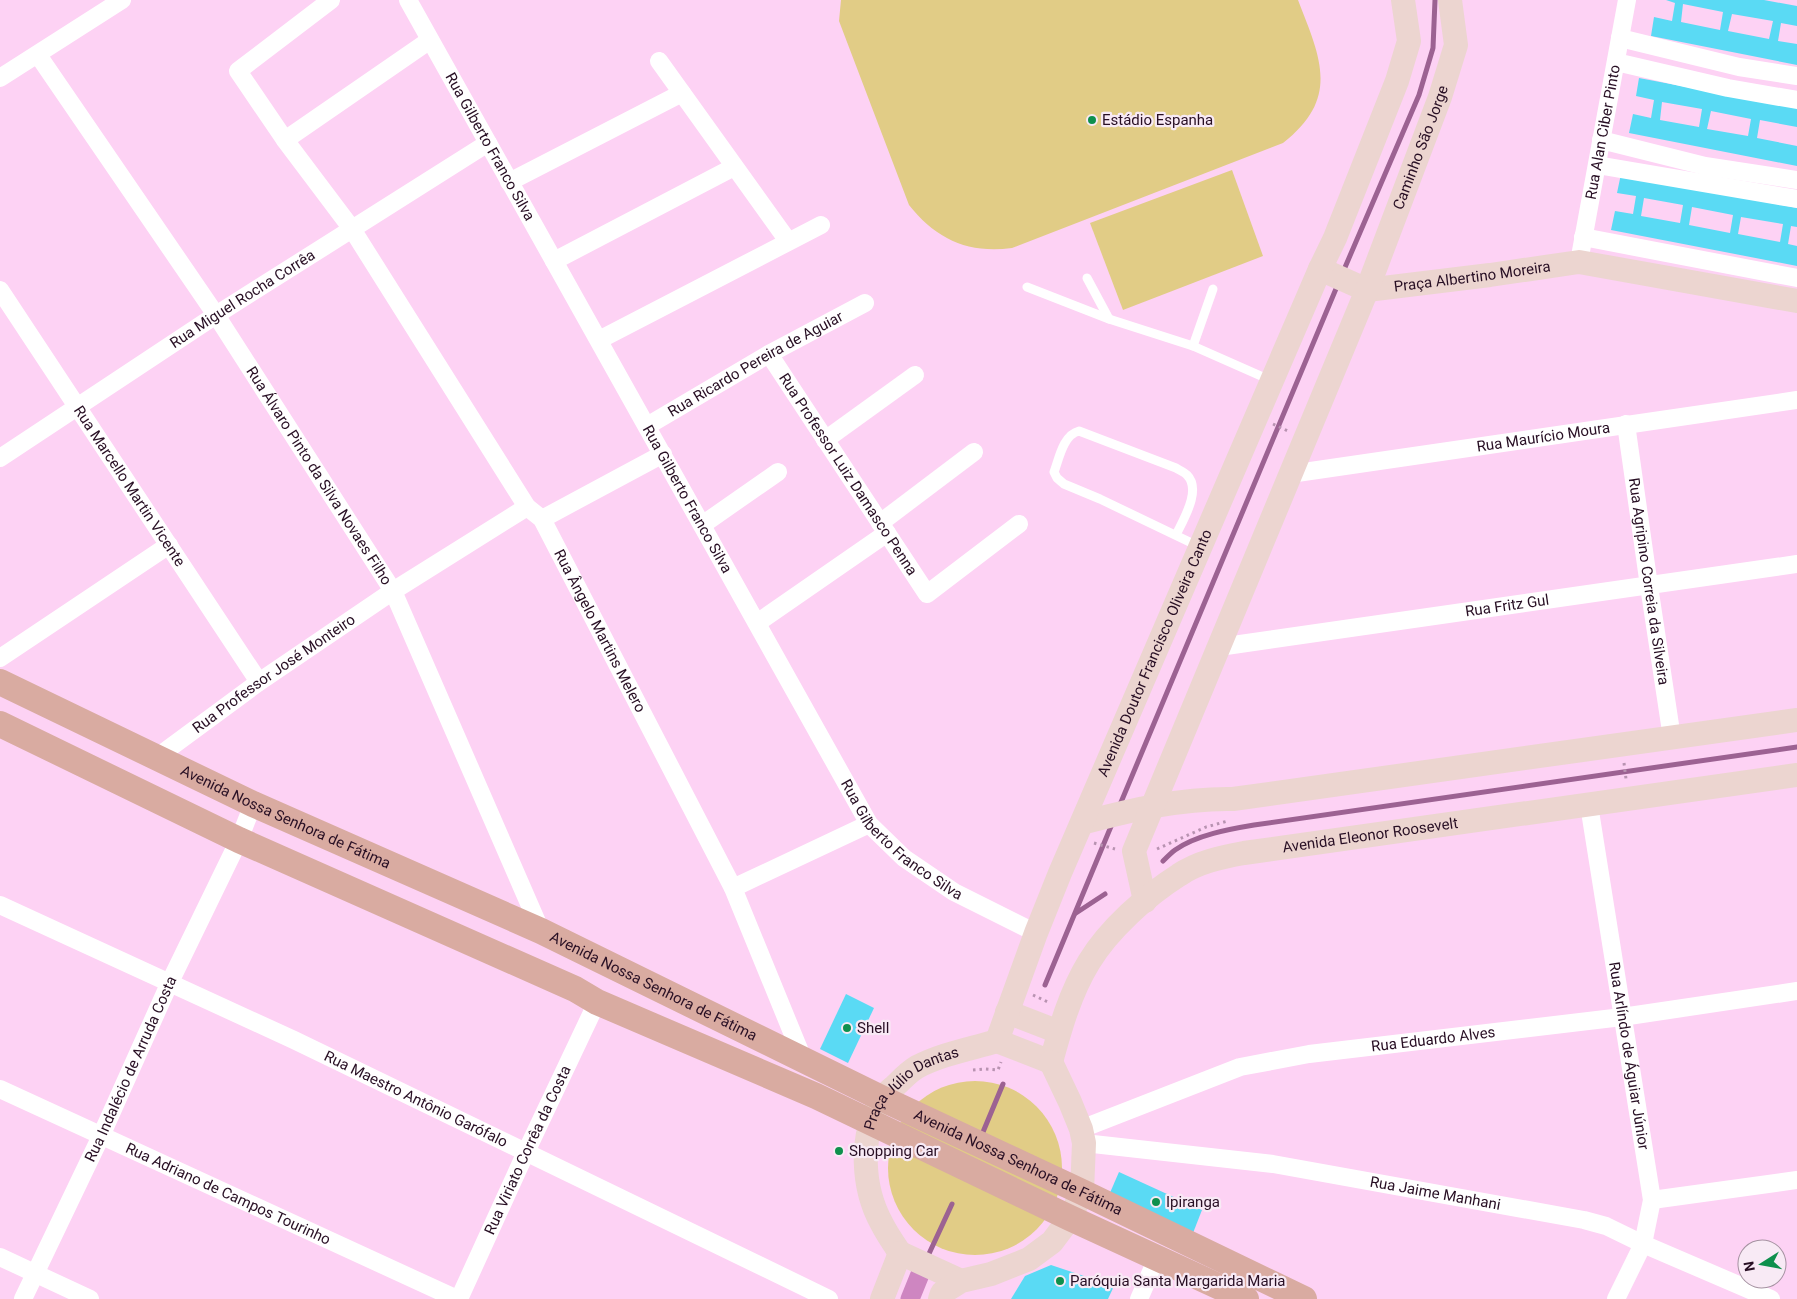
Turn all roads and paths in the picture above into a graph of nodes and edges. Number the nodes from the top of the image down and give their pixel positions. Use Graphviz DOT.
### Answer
graph roads {
  1 [pos="331,0"];
  2 [pos="408,0"];
  3 [pos="1403,0"];
  4 [pos="1450,0"];
  5 [pos="1627,0"];
  6 [pos="112,3"];
  7 [pos="1620,38"];
  8 [pos="430,40"];
  9 [pos="38,55"];
  10 [pos="659,61"];
  11 [pos="1616,62"];
  12 [pos="1797,76"];
  13 [pos="0,78"];
  14 [pos="682,94"];
  15 [pos="1797,100"];
  16 [pos="285,140"];
  17 [pos="1601,140"];
  18 [pos="488,143"];
  19 [pos="1597,164"];
  20 [pos="734,167"];
  21 [pos="1797,180"];
  22 [pos="509,182"];
  23 [pos="1797,199"];
  24 [pos="821,225"];
  25 [pos="352,229"];
  26 [pos="1583,238"];
  27 [pos="788,241"];
  28 [pos="554,261"];
  29 [pos="1579,262"];
  30 [pos="1322,270"];
  31 [pos="1087,278"];
  32 [pos="1797,278"];
  33 [pos="1358,286"];
  34 [pos="1027,287"];
  35 [pos="0,290"];
  36 [pos="1213,290"];
  37 [pos="1797,301"];
  38 [pos="865,303"];
  39 [pos="216,315"];
  40 [pos="1109,319"];
  41 [pos="599,340"];
  42 [pos="1193,346"];
  43 [pos="769,354"];
  44 [pos="915,375"];
  45 [pos="1272,381"];
  46 [pos="1797,400"];
  47 [pos="77,406"];
  48 [pos="1256,417"];
  49 [pos="1626,424"];
  50 [pos="647,426"];
  51 [pos="1305,438"];
  52 [pos="825,440"];
  53 [pos="974,452"];
  54 [pos="663,454"];
  55 [pos="0,458"];
  56 [pos="778,472"];
  57 [pos="1290,474"];
  58 [pos="527,507"];
  59 [pos="542,520"];
  60 [pos="1019,524"];
  61 [pos="702,525"];
  62 [pos="884,528"];
  63 [pos="1176,535"];
  64 [pos="169,545"];
  65 [pos="1201,547"];
  66 [pos="1797,564"];
  67 [pos="1649,586"];
  68 [pos="392,591"];
  69 [pos="757,623"];
  70 [pos="1219,647"];
  71 [pos="0,658"];
  72 [pos="0,682"];
  73 [pos="260,682"];
  74 [pos="1797,720"];
  75 [pos="0,724"];
  76 [pos="1672,738"];
  77 [pos="1622,745"];
  78 [pos="156,758"];
  79 [pos="1797,775"];
  80 [pos="1629,799"];
  81 [pos="252,804"];
  82 [pos="1589,806"];
  83 [pos="1152,807"];
  84 [pos="1087,822"];
  85 [pos="869,824"];
  86 [pos="239,840"];
  87 [pos="733,888"];
  88 [pos="1145,901"];
  89 [pos="0,905"];
  90 [pos="541,931"];
  91 [pos="1036,933"];
  92 [pos="170,982"];
  93 [pos="1797,991"];
  94 [pos="597,1002"];
  95 [pos="1007,1012"];
  96 [pos="1622,1017"];
  97 [pos="1059,1032"];
  98 [pos="997,1041"];
  99 [pos="803,1059"];
  100 [pos="1051,1062"];
  101 [pos="0,1089"];
  102 [pos="881,1098"];
  103 [pos="870,1123"];
  104 [pos="101,1136"];
  105 [pos="1083,1136"];
  106 [pos="526,1152"];
  107 [pos="1797,1180"];
  108 [pos="1082,1192"];
  109 [pos="1652,1200"];
  110 [pos="1070,1218"];
  111 [pos="1643,1244"];
  112 [pos="906,1256"];
  113 [pos="0,1257"];
  114 [pos="1157,1258"];
  115 [pos="34,1272"];
  116 [pos="951,1277"];
  117 [pos="23,1299"];
  118 [pos="90,1299"];
  119 [pos="458,1299"];
  120 [pos="830,1299"];
  121 [pos="882,1299"];
  122 [pos="940,1299"];
  123 [pos="1139,1299"];
  124 [pos="1246,1299"];
  125 [pos="1304,1299"];
  126 [pos="1616,1299"];
  127 [pos="1771,1299"];
  1 -- 16 [label="street, Rua Ângelo Martins Melero"];
  2 -- 8 [label="street, Rua Gilberto Franco Silva"];
  3 -- 30 [label="street"];
  4 -- 33 [label="street, Caminho São Jorge"];
  5 -- 7 [label="street, Rua Alan Ciber Pinto"];
  6 -- 9 [label="street"];
  7 -- 11 [label="street, Rua Alan Ciber Pinto"];
  7 -- 12 [label="street"];
  8 -- 16 [label="street"];
  8 -- 18 [label="street, Rua Gilberto Franco Silva"];
  9 -- 13 [label="street"];
  9 -- 39 [label="street, Rua Álvaro Pinto da Silva Novaes Filho"];
  10 -- 14 [label="street"];
  11 -- 15 [label="street"];
  11 -- 17 [label="street, Rua Alan Ciber Pinto"];
  14 -- 20 [label="street"];
  14 -- 22 [label="street"];
  16 -- 25 [label="street, Rua Ângelo Martins Melero"];
  17 -- 19 [label="street, Rua Alan Ciber Pinto"];
  17 -- 21 [label="street"];
  18 -- 22 [label="street, Rua Gilberto Franco Silva"];
  18 -- 25 [label="street, Rua Miguel Rocha Corrêa"];
  19 -- 23 [label="street"];
  19 -- 26 [label="street, Rua Alan Ciber Pinto"];
  20 -- 27 [label="street"];
  20 -- 28 [label="street"];
  22 -- 28 [label="street, Rua Gilberto Franco Silva"];
  24 -- 27 [label="street"];
  25 -- 39 [label="street, Rua Miguel Rocha Corrêa"];
  25 -- 58 [label="street, Rua Ângelo Martins Melero"];
  26 -- 29 [label="street, Rua Alan Ciber Pinto"];
  26 -- 32 [label="street"];
  27 -- 41 [label="street"];
  28 -- 41 [label="street, Rua Gilberto Franco Silva"];
  29 -- 33 [label="street, Praça Albertino Moreira"];
  29 -- 37 [label="street, Praça Albertino Moreira"];
  30 -- 33 [label="street"];
  30 -- 45 [label="street, Avenida Doutor Francisco Oliveira Canto"];
  31 -- 40 [label="lane"];
  33 -- 51 [label="street"];
  34 -- 40 [label="lane"];
  35 -- 47 [label="street, Rua Marcello Martin Vicente"];
  36 -- 42 [label="lane"];
  38 -- 43 [label="street, Rua Ricardo Pereira de Aguiar"];
  39 -- 47 [label="street, Rua Miguel Rocha Corrêa"];
  39 -- 68 [label="street, Rua Álvaro Pinto da Silva Novaes Filho"];
  40 -- 42 [label="lane"];
  41 -- 50 [label="street, Rua Gilberto Franco Silva"];
  42 -- 45 [label="lane"];
  43 -- 50 [label="street, Rua Ricardo Pereira de Aguiar"];
  43 -- 52 [label="street, Rua Professor Luiz Damasco Penna"];
  44 -- 52 [label="street"];
  45 -- 48 [label="street, Avenida Doutor Francisco Oliveira Canto"];
  46 -- 49 [label="street, Rua Maurício Moura"];
  47 -- 55 [label="street, Rua Miguel Rocha Corrêa"];
  47 -- 64 [label="street, Rua Marcello Martin Vicente"];
  48 -- 51 [label="path"];
  48 -- 65 [label="street, Avenida Doutor Francisco Oliveira Canto"];
  49 -- 57 [label="street, Rua Maurício Moura"];
  49 -- 67 [label="street, Rua Agripino Correia da Silveira"];
  50 -- 54 [label="street, Rua Gilberto Franco Silva"];
  51 -- 57 [label="street"];
  52 -- 62 [label="street, Rua Professor Luiz Damasco Penna"];
  53 -- 62 [label="street"];
  54 -- 59 [label="street"];
  54 -- 61 [label="street, Rua Gilberto Franco Silva"];
  56 -- 61 [label="street"];
  57 -- 70 [label="street"];
  58 -- 59 [label="street, Rua Ângelo Martins Melero"];
  58 -- 68 [label="street, Rua Professor José Monteiro"];
  59 -- 87 [label="street, Rua Ângelo Martins Melero"];
  60 -- 62 [label="street, Rua Professor Luiz Damasco Penna"];
  61 -- 69 [label="street, Rua Gilberto Franco Silva"];
  62 -- 69 [label="street"];
  63 -- 63 [label="lane"];
  63 -- 65 [label="lane"];
  64 -- 71 [label="street"];
  64 -- 73 [label="street, Rua Marcello Martin Vicente"];
  65 -- 84 [label="street, Avenida Doutor Francisco Oliveira Canto"];
  66 -- 67 [label="street, Rua Fritz Gul"];
  67 -- 70 [label="street, Rua Fritz Gul"];
  67 -- 76 [label="street, Rua Agripino Correia da Silveira"];
  68 -- 73 [label="street, Rua Professor José Monteiro"];
  68 -- 90 [label="street, Rua Álvaro Pinto da Silva Novaes Filho"];
  69 -- 85 [label="street, Rua Gilberto Franco Silva"];
  70 -- 83 [label="street"];
  72 -- 78 [label="main road, Avenida Nossa Senhora de Fátima"];
  73 -- 78 [label="street, Rua Professor José Monteiro"];
  74 -- 76 [label="street"];
  75 -- 86 [label="main road, Avenida Nossa Senhora de Fátima"];
  76 -- 77 [label="street"];
  77 -- 80 [label="path"];
  77 -- 83 [label="street"];
  78 -- 81 [label="main road, Avenida Nossa Senhora de Fátima"];
  79 -- 80 [label="street, Avenida Eleonor Roosevelt"];
  80 -- 82 [label="street, Avenida Eleonor Roosevelt"];
  81 -- 86 [label="street, Rua Indalécio de Arruda Costa"];
  81 -- 90 [label="main road, Avenida Nossa Senhora de Fátima"];
  82 -- 88 [label="street, Avenida Eleonor Roosevelt"];
  82 -- 96 [label="street, Rua Arlíndo de Águiar Júnior"];
  83 -- 84 [label="street"];
  83 -- 88 [label="street"];
  84 -- 91 [label="street, Avenida Doutor Francisco Oliveira Canto"];
  85 -- 87 [label="street"];
  85 -- 91 [label="street, Rua Gilberto Franco Silva"];
  86 -- 92 [label="street, Rua Indalécio de Arruda Costa"];
  86 -- 94 [label="main road, Avenida Nossa Senhora de Fátima"];
  87 -- 99 [label="street, Rua Ângelo Martins Melero"];
  88 -- 97 [label="street, Avenida Eleonor Roosevelt"];
  89 -- 92 [label="street, Rua Maestro Antônio Garófalo"];
  90 -- 99 [label="main road, Avenida Nossa Senhora de Fátima"];
  91 -- 95 [label="street, Avenida Doutor Francisco Oliveira Canto"];
  92 -- 104 [label="street, Rua Indalécio de Arruda Costa"];
  92 -- 106 [label="street, Rua Maestro Antônio Garófalo"];
  93 -- 96 [label="street, Rua Eduardo Alves"];
  94 -- 103 [label="main road, Avenida Nossa Senhora de Fátima"];
  94 -- 106 [label="street, Rua Viriato Corrêa da Costa"];
  95 -- 97 [label="street"];
  95 -- 98 [label="street, Avenida Doutor Francisco Oliveira Canto"];
  96 -- 105 [label="street, Rua Eduardo Alves"];
  96 -- 109 [label="street, Rua Arlíndo de Águiar Júnior"];
  97 -- 100 [label="street, Avenida Eleonor Roosevelt"];
  98 -- 100 [label="street"];
  98 -- 102 [label="street, Praça Júlio Dantas"];
  99 -- 102 [label="main road, Avenida Nossa Senhora de Fátima"];
  100 -- 105 [label="street"];
  101 -- 104 [label="street, Rua Adriano de Campos Tourinho"];
  102 -- 103 [label="street, Praça Júlio Dantas"];
  102 -- 108 [label="main road, Avenida Nossa Senhora de Fátima"];
  103 -- 110 [label="main road, Avenida Nossa Senhora de Fátima"];
  103 -- 112 [label="street, Praça Júlio Dantas"];
  104 -- 115 [label="street, Rua Indalécio de Arruda Costa"];
  104 -- 119 [label="street, Rua Adriano de Campos Tourinho"];
  105 -- 108 [label="street"];
  105 -- 111 [label="street, Rua Jaime Manhani"];
  106 -- 119 [label="street, Rua Viriato Corrêa da Costa"];
  106 -- 120 [label="street, Rua Maestro Antônio Garófalo"];
  107 -- 109 [label="street"];
  108 -- 110 [label="street"];
  108 -- 125 [label="main road, Avenida Nossa Senhora de Fátima"];
  109 -- 111 [label="street, Rua Arlíndo de Águiar Júnior"];
  110 -- 114 [label="main road, Avenida Nossa Senhora de Fátima"];
  110 -- 116 [label="street"];
  111 -- 126 [label="street, Rua Arlíndo de Águiar Júnior"];
  111 -- 127 [label="street, Rua Jaime Manhani"];
  112 -- 116 [label="street"];
  112 -- 121 [label="street"];
  113 -- 115 [label="street"];
  114 -- 123 [label="street"];
  114 -- 124 [label="main road, Avenida Nossa Senhora de Fátima"];
  115 -- 117 [label="street, Rua Indalécio de Arruda Costa"];
  115 -- 118 [label="street"];
  116 -- 122 [label="street"];
}
